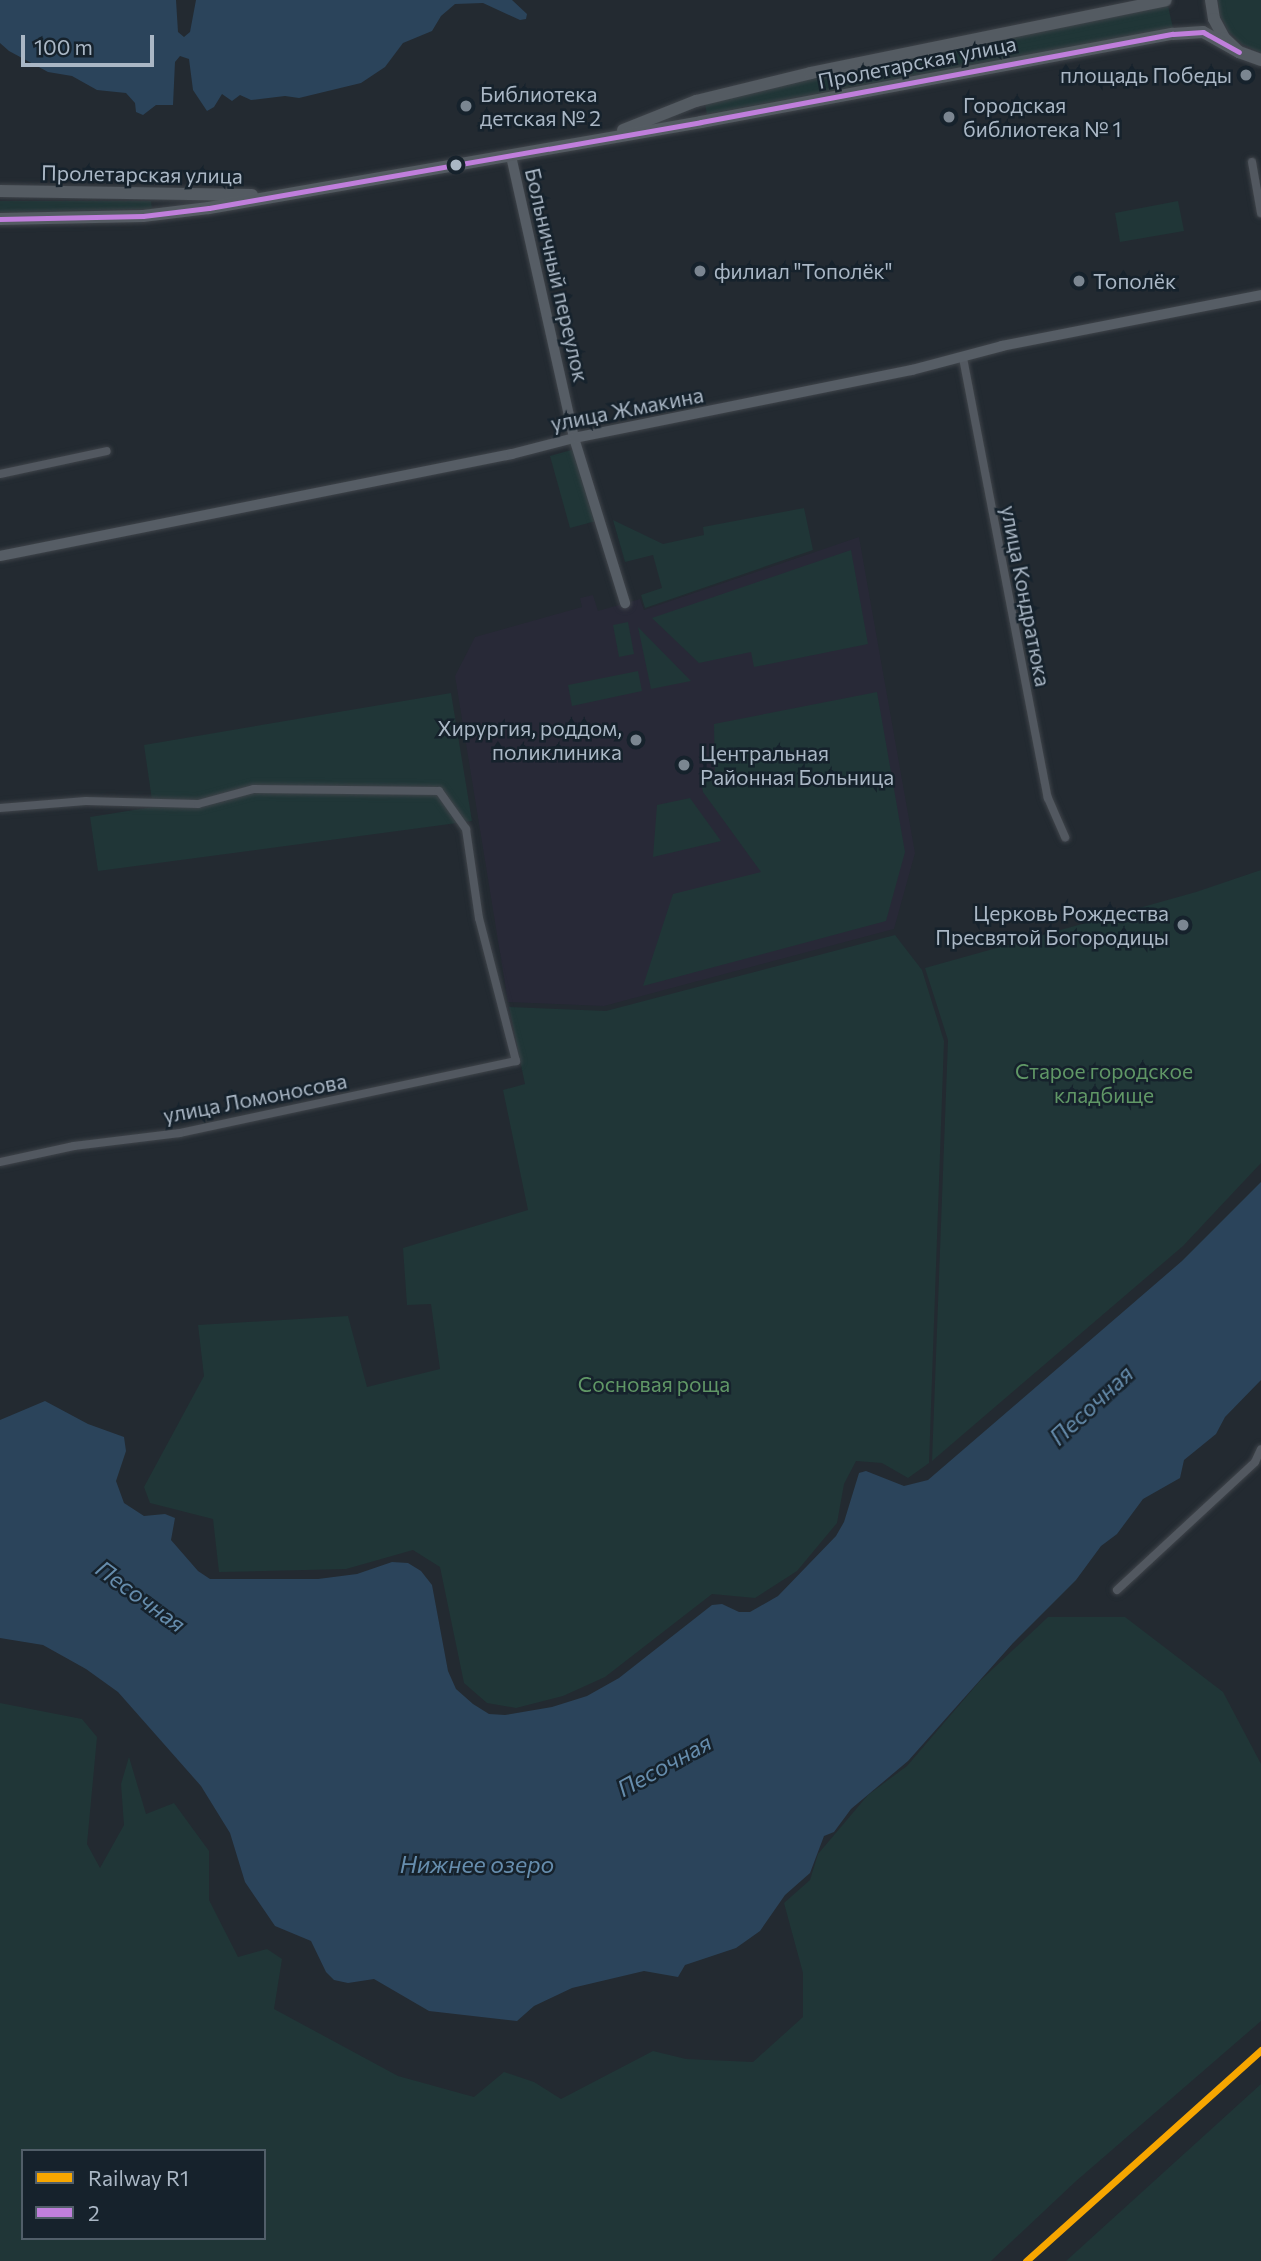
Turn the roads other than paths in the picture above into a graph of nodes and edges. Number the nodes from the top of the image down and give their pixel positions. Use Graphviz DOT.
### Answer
graph roads {
  1 [pos="1166,0"];
  2 [pos="1210,0"];
  3 [pos="1239,52"];
  4 [pos="1261,61"];
  5 [pos="696,101"];
  6 [pos="701,122"];
  7 [pos="598,139"];
  8 [pos="511,156"];
  9 [pos="1252,162"];
  10 [pos="0,191"];
  11 [pos="160,195"];
  12 [pos="283,195"];
  13 [pos="1261,213"];
  14 [pos="160,214"];
  15 [pos="0,219"];
  16 [pos="1261,295"];
  17 [pos="962,358"];
  18 [pos="574,438"];
  19 [pos="107,451"];
  20 [pos="0,474"];
  21 [pos="0,556"];
  22 [pos="625,603"];
  23 [pos="0,808"];
  24 [pos="1065,837"];
  25 [pos="0,1162"];
  26 [pos="1261,1450"];
  27 [pos="1117,1590"];
  1 -- 5 [label="main road, Пролетарская улица"];
  2 -- 3 [label="main road"];
  3 -- 4 [label="main road"];
  3 -- 6 [label="main road, Пролетарская улица"];
  5 -- 6 [label="main road"];
  5 -- 7 [label="main road, Пролетарская улица"];
  6 -- 7 [label="main road, Пролетарская улица"];
  7 -- 8 [label="main road, Пролетарская улица"];
  8 -- 12 [label="main road, Пролетарская улица"];
  8 -- 18 [label="street, Больничный переулок"];
  9 -- 13 [label="street"];
  10 -- 11 [label="main road, Пролетарская улица"];
  11 -- 12 [label="main road, Пролетарская улица"];
  11 -- 14 [label="main road"];
  12 -- 14 [label="main road, Пролетарская улица"];
  14 -- 15 [label="main road, Пролетарская улица"];
  16 -- 17 [label="street, улица Жмакина"];
  17 -- 18 [label="street, улица Жмакина"];
  17 -- 24 [label="street, улица Кондратюка"];
  18 -- 21 [label="street, улица Жмакина"];
  18 -- 22 [label="street, Больничный переулок"];
  19 -- 20 [label="street"];
  23 -- 25 [label="street, улица Ломоносова"];
  26 -- 27 [label="street"];
}
